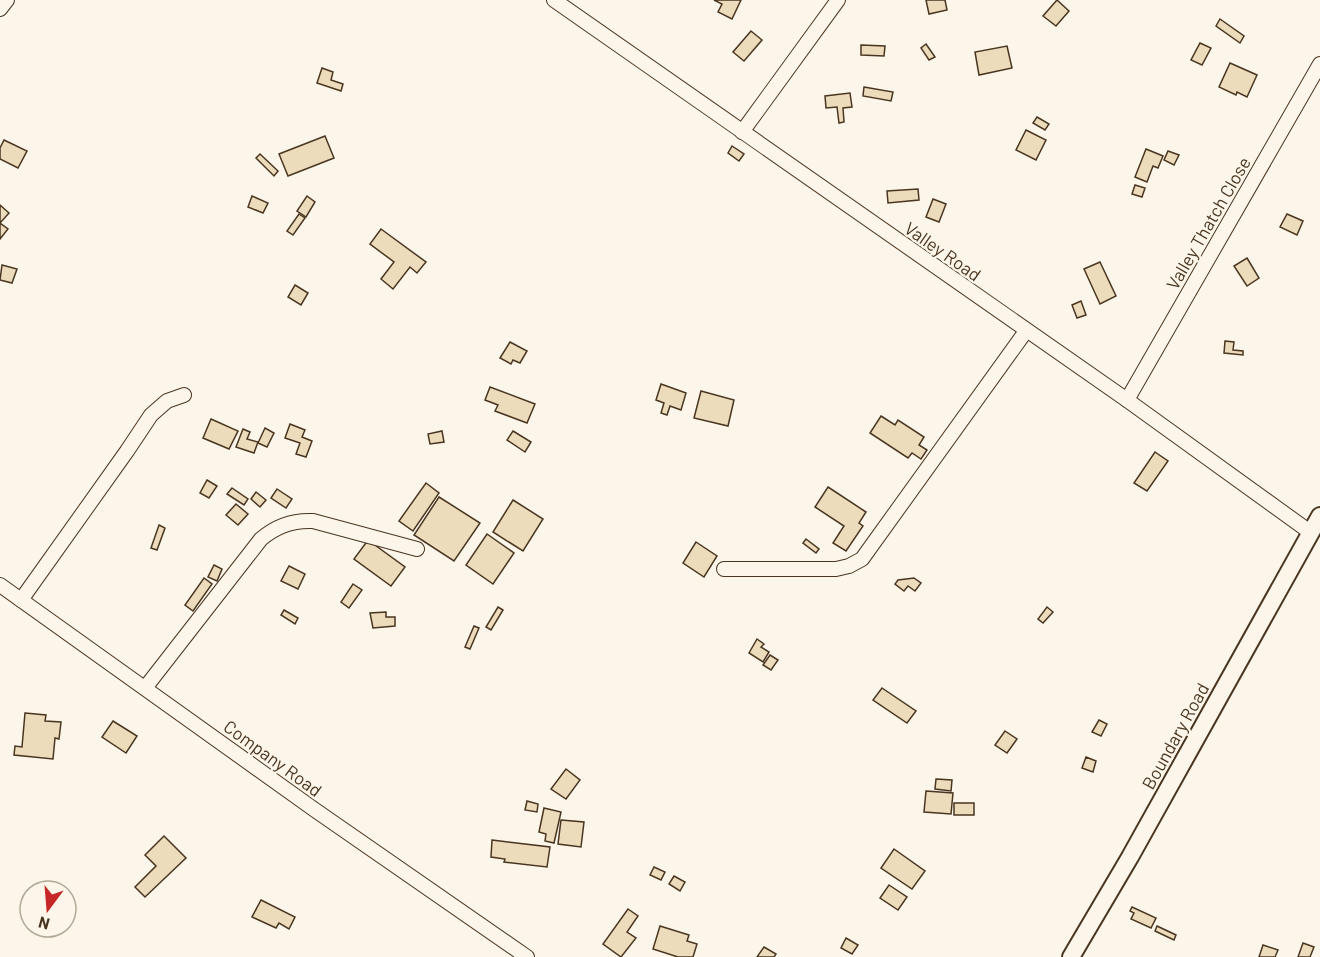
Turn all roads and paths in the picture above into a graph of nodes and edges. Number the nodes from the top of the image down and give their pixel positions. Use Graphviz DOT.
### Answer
graph roads {
  1 [pos="7,0"];
  2 [pos="554,0"];
  3 [pos="838,0"];
  4 [pos="0,9"];
  5 [pos="1320,64"];
  6 [pos="742,132"];
  7 [pos="1026,331"];
  8 [pos="184,395"];
  9 [pos="1127,400"];
  10 [pos="1320,516"];
  11 [pos="1310,532"];
  12 [pos="417,549"];
  13 [pos="724,569"];
  14 [pos="0,585"];
  15 [pos="21,600"];
  16 [pos="145,688"];
  17 [pos="527,957"];
  18 [pos="1071,957"];
  1 -- 4 [label="street"];
  2 -- 6 [label="street, Valley Road"];
  3 -- 6 [label="street"];
  5 -- 9 [label="street, Valley Thatch Close"];
  6 -- 7 [label="street, Valley Road"];
  7 -- 9 [label="street, Valley Road"];
  7 -- 13 [label="street"];
  8 -- 15 [label="street"];
  9 -- 11 [label="street, Valley Road"];
  10 -- 11 [label="main road, Boundary Road"];
  11 -- 18 [label="main road, Boundary Road"];
  12 -- 16 [label="street"];
  14 -- 15 [label="street, Company Road"];
  15 -- 16 [label="street, Company Road"];
  16 -- 17 [label="street, Company Road"];
}
